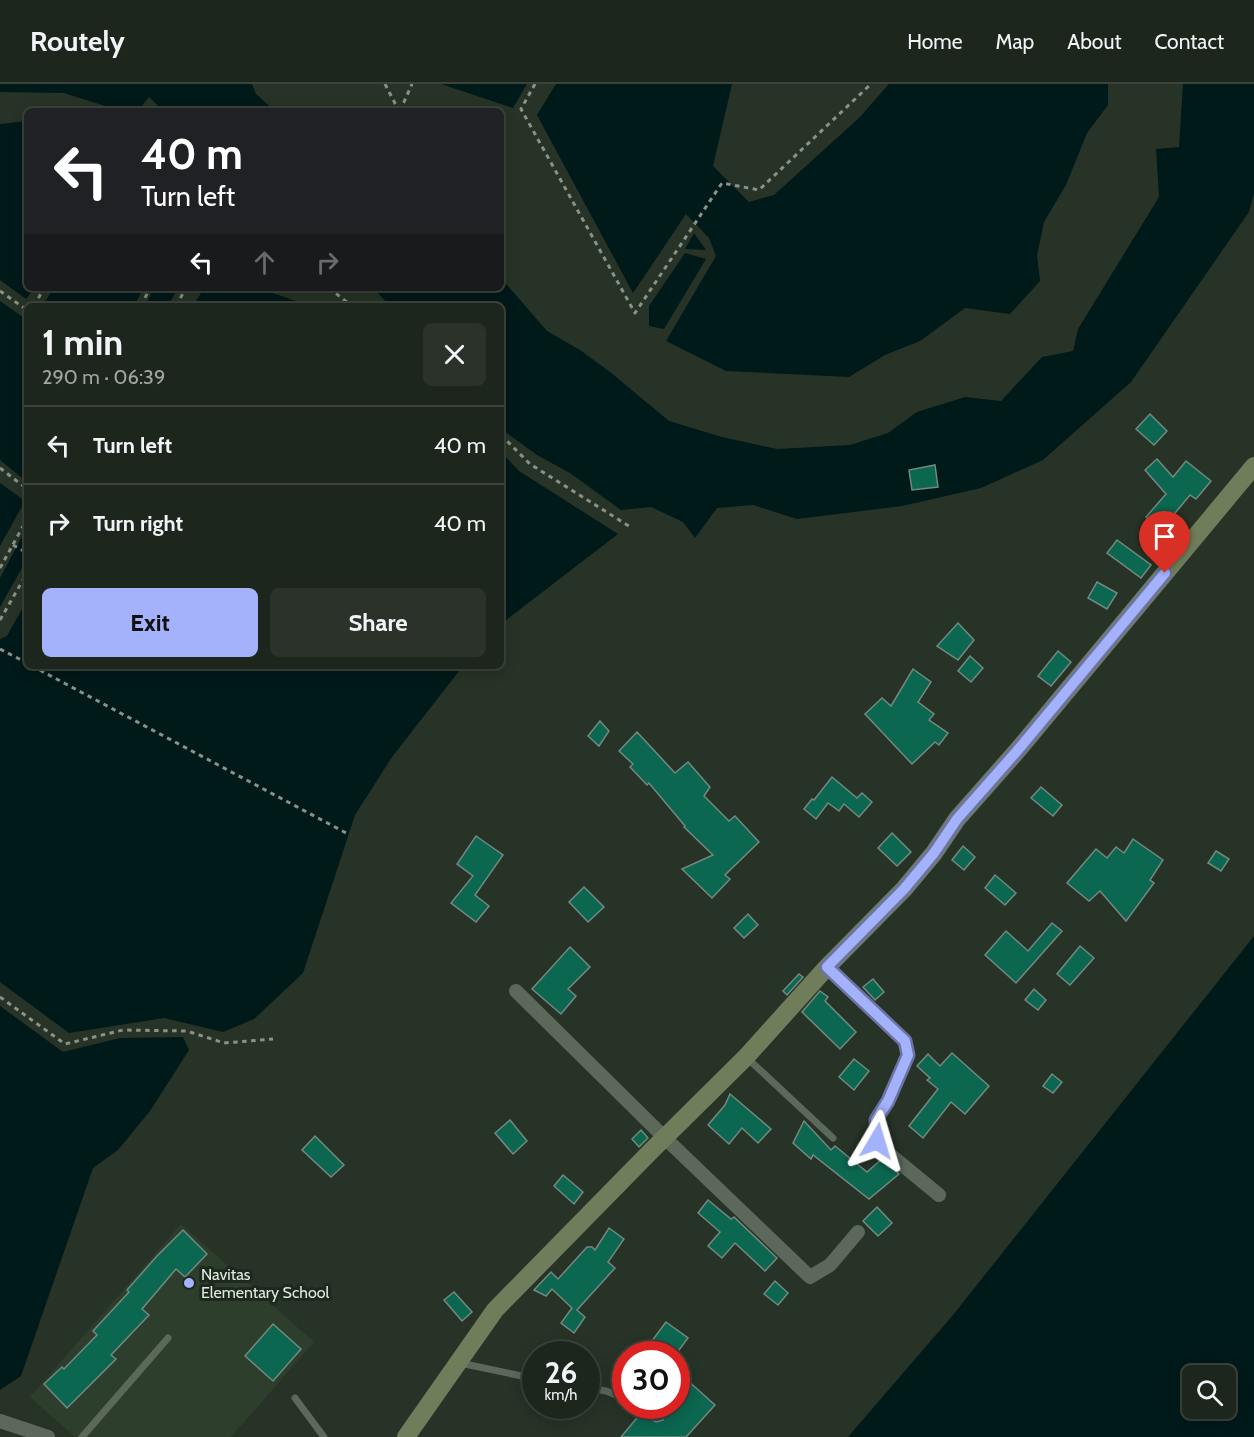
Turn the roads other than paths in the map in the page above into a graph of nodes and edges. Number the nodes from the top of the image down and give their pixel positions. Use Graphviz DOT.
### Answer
graph roads {
  1 [pos="1254,466"];
  2 [pos="827,967"];
  3 [pos="516,991"];
  4 [pos="746,1057"];
  5 [pos="664,1138"];
  6 [pos="833,1138"];
  7 [pos="939,1195"];
  8 [pos="858,1232"];
  9 [pos="168,1338"];
  10 [pos="457,1362"];
  11 [pos="522,1376"];
  12 [pos="295,1398"];
  13 [pos="0,1421"];
  14 [pos="48,1437"];
  15 [pos="82,1437"];
  16 [pos="324,1437"];
  17 [pos="406,1437"];
  1 -- 2 [label="street"];
  2 -- 4 [label="street"];
  2 -- 7 [label="street"];
  3 -- 5 [label="street"];
  4 -- 5 [label="street"];
  4 -- 6 [label="lane"];
  5 -- 8 [label="street"];
  5 -- 10 [label="street"];
  9 -- 15 [label="lane"];
  10 -- 11 [label="lane"];
  10 -- 17 [label="street"];
  12 -- 16 [label="lane"];
  13 -- 14 [label="street"];
}
